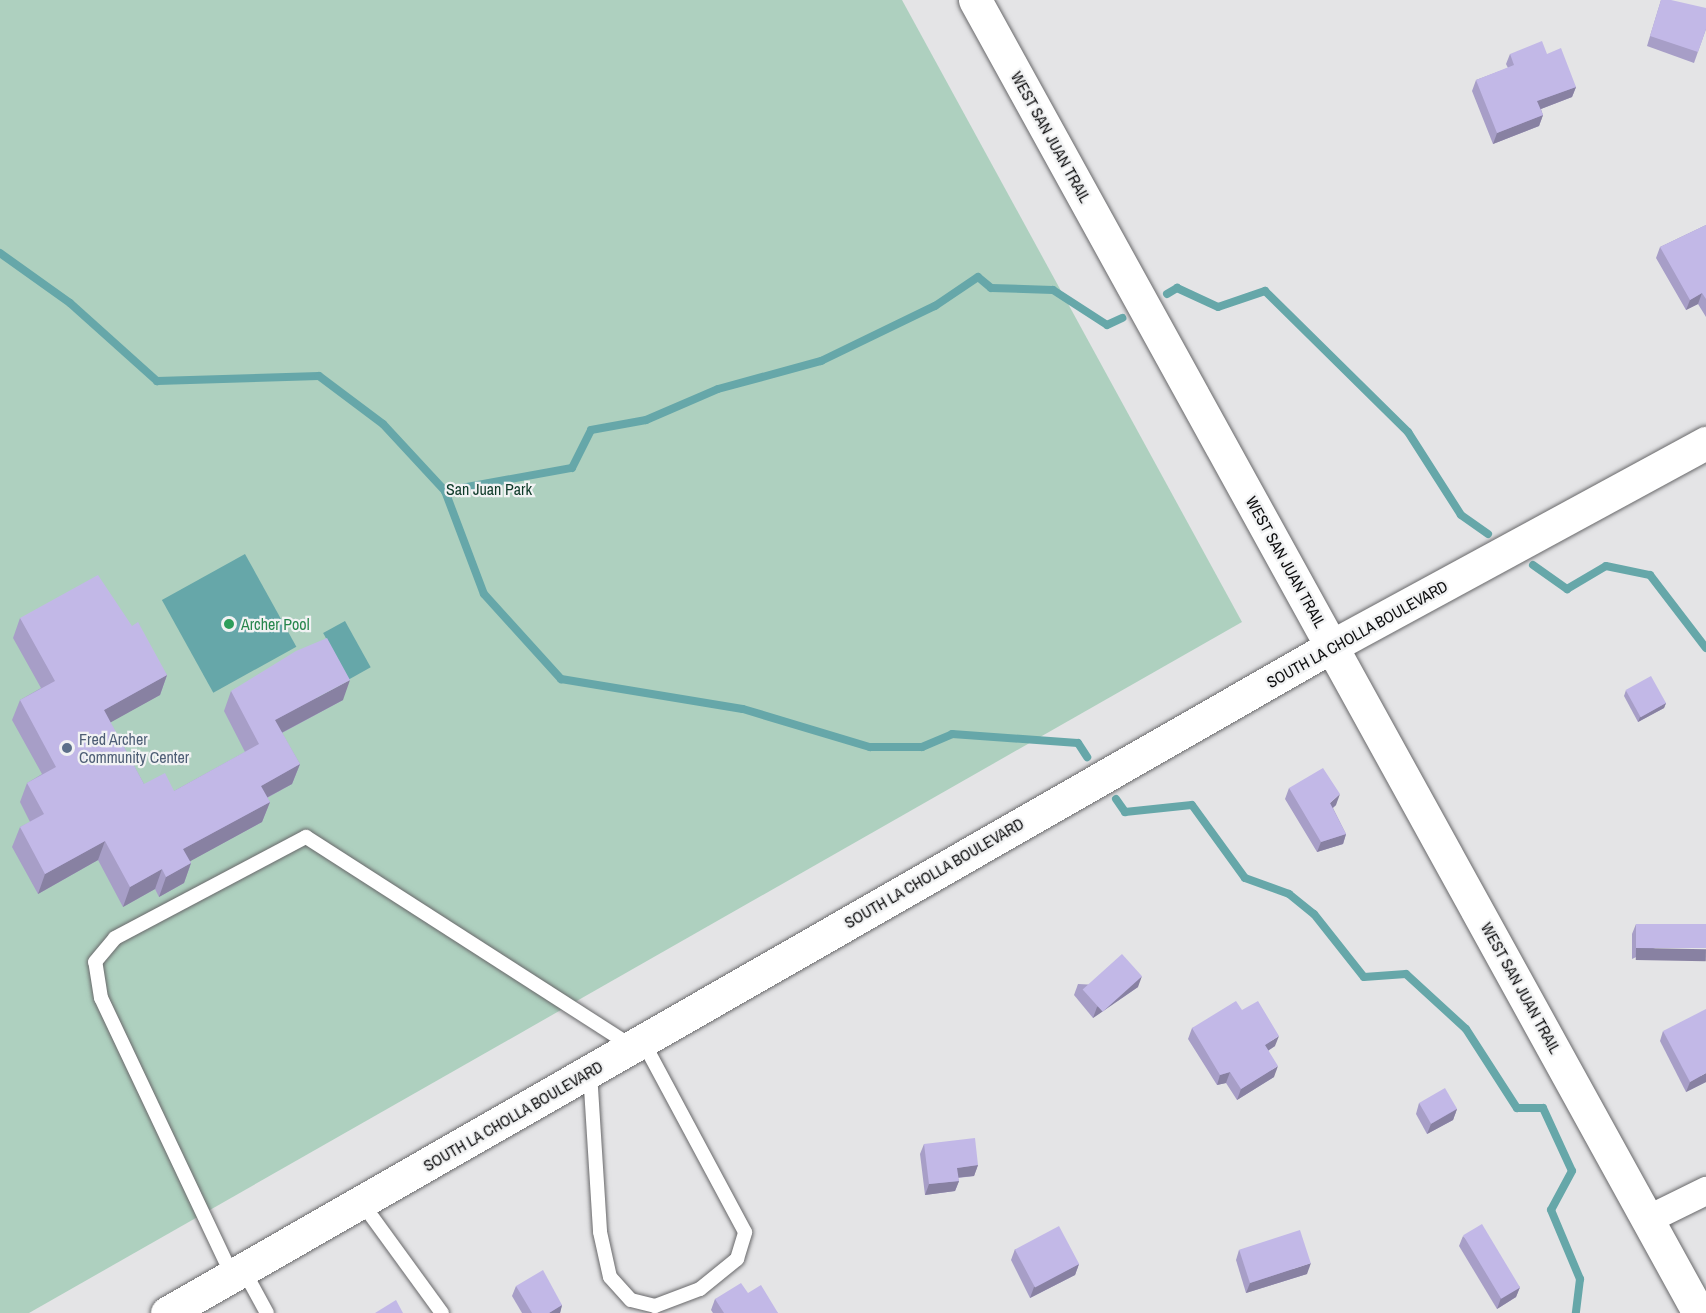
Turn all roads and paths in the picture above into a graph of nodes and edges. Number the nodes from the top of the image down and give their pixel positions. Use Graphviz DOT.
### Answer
graph roads {
  1 [pos="975,0"];
  2 [pos="1706,443"];
  3 [pos="1332,646"];
  4 [pos="637,1043"];
  5 [pos="590,1071"];
  6 [pos="1706,1191"];
  7 [pos="362,1203"];
  8 [pos="1649,1219"];
  9 [pos="237,1272"];
  10 [pos="167,1313"];
  11 [pos="267,1313"];
  12 [pos="442,1313"];
  13 [pos="1699,1313"];
  1 -- 3 [label="main road, WEST SAN JUAN TRAIL"];
  2 -- 3 [label="main road, SOUTH LA CHOLLA BOULEVARD"];
  3 -- 4 [label="main road, SOUTH LA CHOLLA BOULEVARD"];
  3 -- 8 [label="main road, WEST SAN JUAN TRAIL"];
  4 -- 5 [label="main road, SOUTH LA CHOLLA BOULEVARD"];
  4 -- 5 [label="lane"];
  4 -- 9 [label="lane"];
  5 -- 7 [label="main road, SOUTH LA CHOLLA BOULEVARD"];
  6 -- 8 [label="street"];
  7 -- 9 [label="main road, SOUTH LA CHOLLA BOULEVARD"];
  7 -- 12 [label="lane"];
  8 -- 13 [label="main road, WEST SAN JUAN TRAIL"];
  9 -- 10 [label="main road, SOUTH LA CHOLLA BOULEVARD"];
  9 -- 11 [label="lane"];
}
